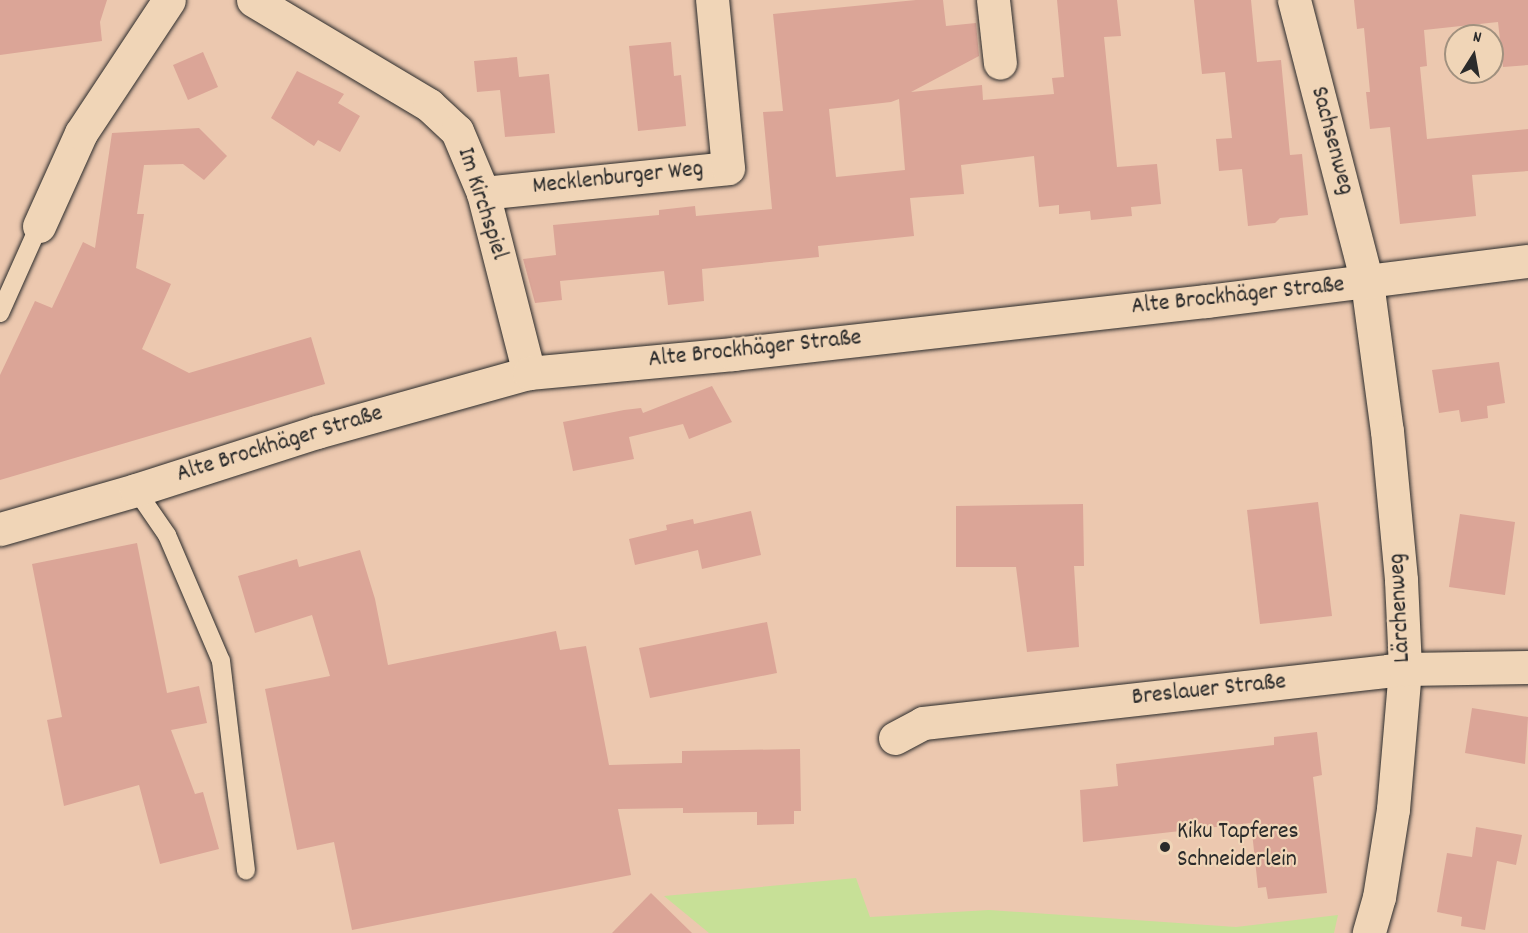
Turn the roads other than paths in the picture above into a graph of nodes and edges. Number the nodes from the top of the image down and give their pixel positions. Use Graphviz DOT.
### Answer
graph roads {
  1 [pos="169,0"];
  2 [pos="253,0"];
  3 [pos="712,0"];
  4 [pos="993,0"];
  5 [pos="1294,0"];
  6 [pos="1000,63"];
  7 [pos="483,193"];
  8 [pos="39,226"];
  9 [pos="1528,261"];
  10 [pos="1367,282"];
  11 [pos="0,313"];
  12 [pos="529,373"];
  13 [pos="136,490"];
  14 [pos="0,529"];
  15 [pos="1528,667"];
  16 [pos="1405,669"];
  17 [pos="896,738"];
  18 [pos="246,871"];
  19 [pos="1369,933"];
  1 -- 8 [label="street"];
  2 -- 7 [label="street, Im Kirchspiel"];
  3 -- 7 [label="street, Mecklenburger Weg"];
  4 -- 6 [label="street"];
  5 -- 10 [label="street, Sachsenweg"];
  7 -- 12 [label="street, Im Kirchspiel"];
  8 -- 11 [label="lane"];
  9 -- 10 [label="street, Alte Brockhäger Straße"];
  10 -- 12 [label="street, Alte Brockhäger Straße"];
  10 -- 16 [label="street, Lärchenweg"];
  12 -- 13 [label="street, Alte Brockhäger Straße"];
  13 -- 14 [label="street, Alte Brockhäger Straße"];
  13 -- 18 [label="lane"];
  15 -- 16 [label="street, Breslauer Straße"];
  16 -- 17 [label="street, Breslauer Straße"];
  16 -- 19 [label="street, Lärchenweg"];
}
